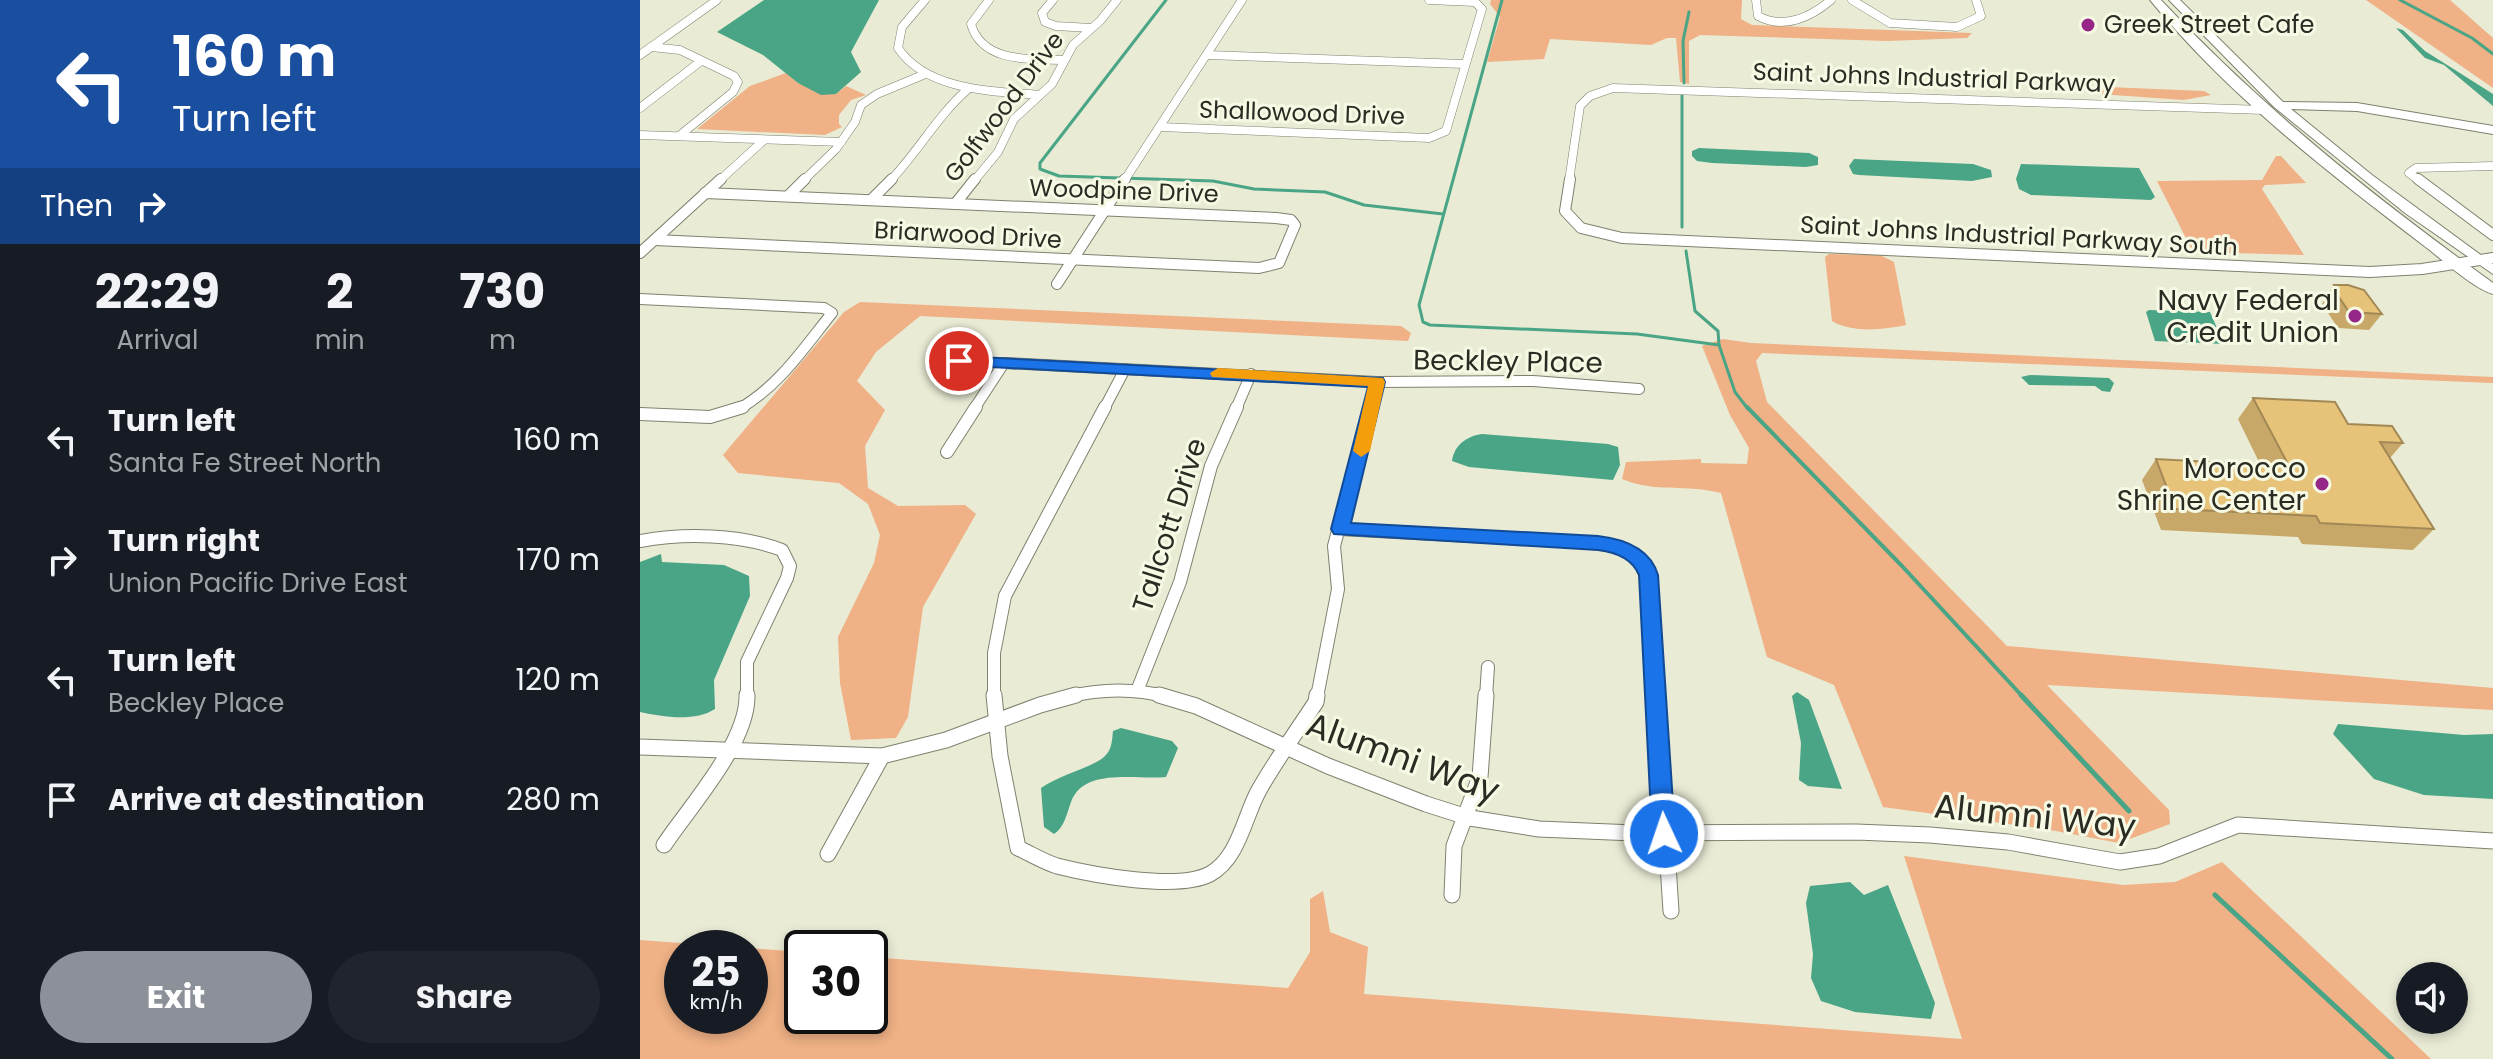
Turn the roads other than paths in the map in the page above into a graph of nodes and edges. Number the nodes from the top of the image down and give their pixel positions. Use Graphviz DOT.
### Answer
graph roads {
  1 [pos="717,0"];
  2 [pos="925,0"];
  3 [pos="989,0"];
  4 [pos="1053,0"];
  5 [pos="1117,0"];
  6 [pos="1242,0"];
  7 [pos="1429,0"];
  8 [pos="1756,0"];
  9 [pos="1831,0"];
  10 [pos="1852,0"];
  11 [pos="1976,0"];
  12 [pos="2155,0"];
  13 [pos="2174,0"];
  14 [pos="1091,28"];
  15 [pos="651,47"];
  16 [pos="640,55"];
  17 [pos="1207,55"];
  18 [pos="1063,60"];
  19 [pos="701,61"];
  20 [pos="1464,64"];
  21 [pos="923,75"];
  22 [pos="968,89"];
  23 [pos="1040,95"];
  24 [pos="640,108"];
  25 [pos="2286,109"];
  26 [pos="2264,110"];
  27 [pos="1160,127"];
  28 [pos="2493,130"];
  29 [pos="640,135"];
  30 [pos="679,136"];
  31 [pos="764,140"];
  32 [pos="841,142"];
  33 [pos="2493,166"];
  34 [pos="705,193"];
  35 [pos="788,196"];
  36 [pos="871,200"];
  37 [pos="955,204"];
  38 [pos="1105,210"];
  39 [pos="1581,228"];
  40 [pos="2493,235"];
  41 [pos="655,240"];
  42 [pos="640,253"];
  43 [pos="2486,259"];
  44 [pos="1072,260"];
  45 [pos="1279,263"];
  46 [pos="2456,263"];
  47 [pos="2493,270"];
  48 [pos="1057,284"];
  49 [pos="2493,290"];
  50 [pos="640,299"];
  51 [pos="1004,363"];
  52 [pos="945,364"];
  53 [pos="1125,369"];
  54 [pos="1251,374"];
  55 [pos="1377,382"];
  56 [pos="1639,389"];
  57 [pos="640,414"];
  58 [pos="947,452"];
  59 [pos="1340,529"];
  60 [pos="640,541"];
  61 [pos="1488,667"];
  62 [pos="1137,691"];
  63 [pos="998,720"];
  64 [pos="640,747"];
  65 [pos="1287,748"];
  66 [pos="728,749"];
  67 [pos="882,756"];
  68 [pos="1464,816"];
  69 [pos="1664,834"];
  70 [pos="2493,841"];
  71 [pos="664,845"];
  72 [pos="828,854"];
  73 [pos="1452,895"];
  74 [pos="1671,911"];
  1 -- 15 [label="street"];
  2 -- 21 [label="street"];
  3 -- 18 [label="street"];
  4 -- 14 [label="street"];
  5 -- 14 [label="street, Golfwood Drive"];
  6 -- 17 [label="street"];
  7 -- 20 [label="street"];
  8 -- 9 [label="street"];
  10 -- 11 [label="street"];
  12 -- 26 [label="main road"];
  13 -- 25 [label="main road"];
  14 -- 18 [label="street, Golfwood Drive"];
  15 -- 16 [label="street"];
  15 -- 19 [label="street"];
  17 -- 20 [label="street, Shallowood Drive"];
  17 -- 27 [label="street"];
  18 -- 23 [label="street, Golfwood Drive"];
  19 -- 24 [label="street"];
  19 -- 30 [label="street"];
  20 -- 27 [label="street, Shallowood Drive"];
  21 -- 22 [label="street"];
  21 -- 32 [label="street"];
  22 -- 23 [label="street"];
  22 -- 36 [label="street"];
  23 -- 37 [label="street, Golfwood Drive"];
  25 -- 26 [label="main road"];
  25 -- 28 [label="main road"];
  25 -- 43 [label="main road"];
  26 -- 39 [label="street, Saint Johns Industrial Parkway"];
  26 -- 46 [label="main road"];
  27 -- 38 [label="street"];
  29 -- 30 [label="street"];
  30 -- 31 [label="street"];
  31 -- 32 [label="street"];
  31 -- 34 [label="street"];
  32 -- 35 [label="street"];
  33 -- 40 [label="street"];
  34 -- 35 [label="street, Woodpine Drive"];
  34 -- 41 [label="street"];
  35 -- 36 [label="street, Woodpine Drive"];
  36 -- 37 [label="street, Woodpine Drive"];
  37 -- 38 [label="street, Woodpine Drive"];
  38 -- 44 [label="street"];
  38 -- 45 [label="street, Woodpine Drive"];
  39 -- 46 [label="street, Saint Johns Industrial Parkway South"];
  41 -- 42 [label="street"];
  41 -- 44 [label="street, Briarwood Drive"];
  43 -- 46 [label="street, Saint Johns Industrial Parkway South"];
  43 -- 47 [label="main road"];
  44 -- 45 [label="street, Briarwood Drive"];
  44 -- 48 [label="street"];
  46 -- 49 [label="main road"];
  50 -- 57 [label="street"];
  51 -- 52 [label="street, Beckley Place"];
  51 -- 53 [label="street, Beckley Place"];
  51 -- 58 [label="street"];
  53 -- 54 [label="street, Beckley Place"];
  53 -- 63 [label="street"];
  54 -- 55 [label="street, Beckley Place"];
  54 -- 62 [label="street, Tallcott Drive"];
  55 -- 56 [label="street, Beckley Place"];
  55 -- 59 [label="street"];
  59 -- 65 [label="street"];
  59 -- 69 [label="street"];
  60 -- 66 [label="street"];
  61 -- 68 [label="street"];
  62 -- 63 [label="street, Alumni Way"];
  62 -- 65 [label="street, Alumni Way"];
  63 -- 65 [label="street"];
  63 -- 67 [label="street, Alumni Way"];
  64 -- 66 [label="street, Alumni Way"];
  65 -- 68 [label="street, Alumni Way"];
  66 -- 67 [label="street, Alumni Way"];
  66 -- 71 [label="street"];
  67 -- 72 [label="street"];
  68 -- 69 [label="street, Alumni Way"];
  68 -- 73 [label="street"];
  69 -- 70 [label="street, Alumni Way"];
  69 -- 74 [label="street"];
}
